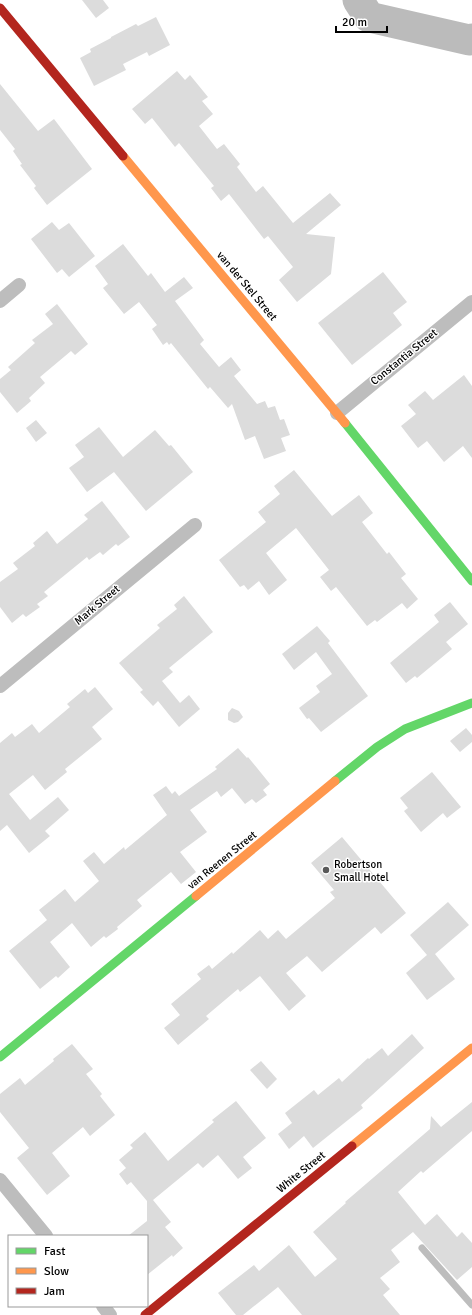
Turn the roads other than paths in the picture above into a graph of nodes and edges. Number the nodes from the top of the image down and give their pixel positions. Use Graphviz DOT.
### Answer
graph roads {
  1 [pos="0,8"];
  2 [pos="19,285"];
  3 [pos="0,301"];
  4 [pos="472,302"];
  5 [pos="337,413"];
  6 [pos="195,525"];
  7 [pos="472,582"];
  8 [pos="0,686"];
  9 [pos="472,703"];
  10 [pos="472,1048"];
  11 [pos="0,1057"];
  12 [pos="0,1180"];
  13 [pos="45,1235"];
  14 [pos="422,1248"];
  15 [pos="472,1306"];
  16 [pos="104,1307"];
  17 [pos="110,1315"];
  18 [pos="145,1315"];
  1 -- 5 [label="street, van der Stel Street"];
  2 -- 3 [label="street"];
  4 -- 5 [label="street, Constantia Street"];
  5 -- 7 [label="street, van der Stel Street"];
  6 -- 8 [label="street, Mark Street"];
  9 -- 11 [label="street, van Reenen Street"];
  10 -- 18 [label="street, White Street"];
  12 -- 13 [label="street"];
  14 -- 15 [label="lane"];
  16 -- 17 [label="street"];
}
